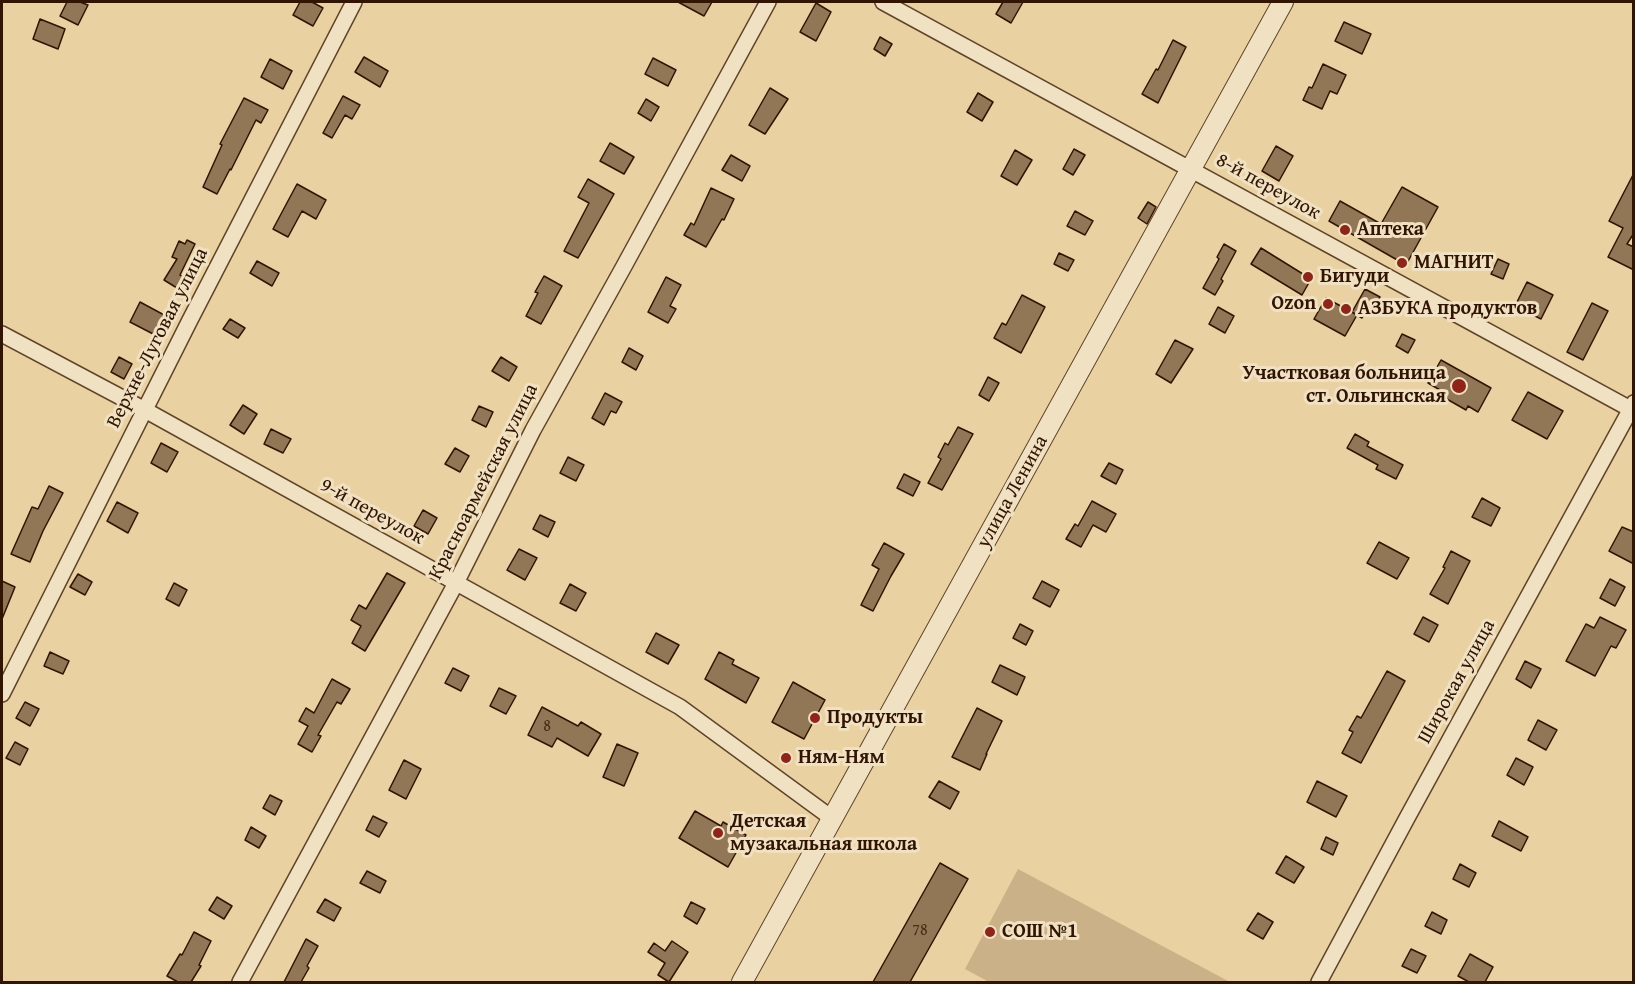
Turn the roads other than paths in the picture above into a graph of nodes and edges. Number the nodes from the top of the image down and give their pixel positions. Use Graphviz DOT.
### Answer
graph roads {
  1 [pos="354,2"];
  2 [pos="768,2"];
  3 [pos="883,2"];
  4 [pos="1282,2"];
  5 [pos="1191,169"];
  6 [pos="2,334"];
  7 [pos="1632,407"];
  8 [pos="145,410"];
  9 [pos="456,583"];
  10 [pos="2,694"];
  11 [pos="833,819"];
  12 [pos="240,982"];
  13 [pos="742,982"];
  14 [pos="1319,982"];
  1 -- 8 [label="street, Верхне-Луговая улица"];
  2 -- 9 [label="street, Красноармейская улица"];
  3 -- 5 [label="street, 8-й переулок"];
  4 -- 5 [label="street, улица Ленина"];
  5 -- 7 [label="street, 8-й переулок"];
  5 -- 11 [label="street, улица Ленина"];
  6 -- 8 [label="street, 9-й переулок"];
  7 -- 14 [label="street, Широкая улица"];
  8 -- 9 [label="street, 9-й переулок"];
  8 -- 10 [label="street, Верхне-Луговая улица"];
  9 -- 11 [label="street, 9-й переулок"];
  9 -- 12 [label="street, Красноармейская улица"];
  11 -- 13 [label="street, улица Ленина"];
}
